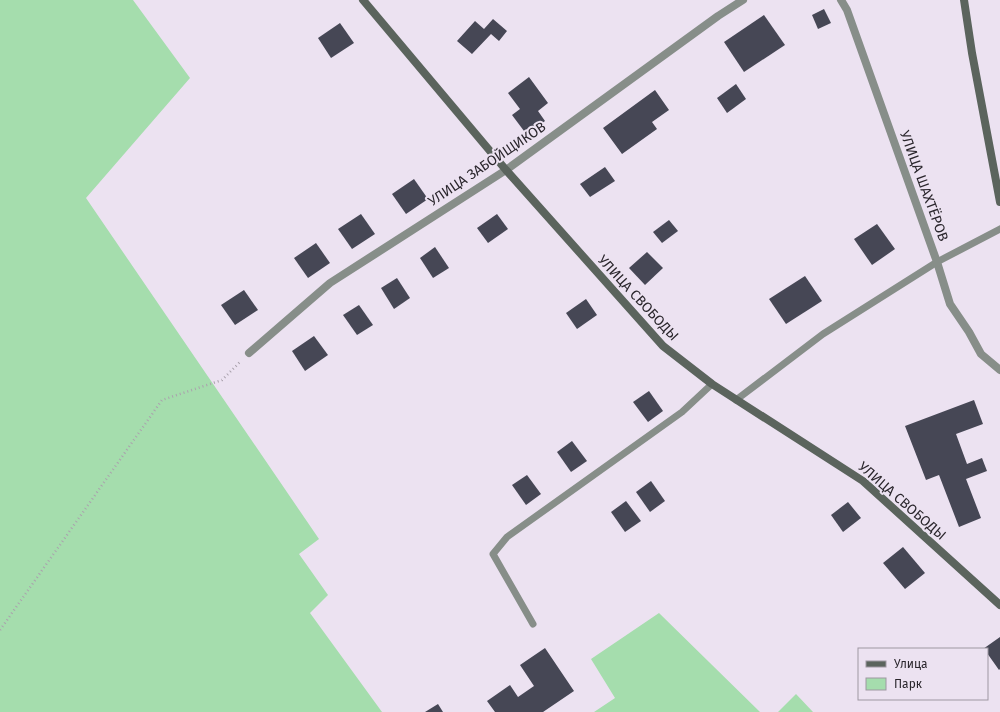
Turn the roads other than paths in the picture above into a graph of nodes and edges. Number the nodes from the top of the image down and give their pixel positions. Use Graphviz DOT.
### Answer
graph roads {
  1 [pos="363,0"];
  2 [pos="743,0"];
  3 [pos="841,0"];
  4 [pos="964,0"];
  5 [pos="506,170"];
  6 [pos="1000,202"];
  7 [pos="1000,229"];
  8 [pos="938,262"];
  9 [pos="249,353"];
  10 [pos="1000,370"];
  11 [pos="712,384"];
  12 [pos="736,400"];
  13 [pos="1000,605"];
  14 [pos="533,624"];
  1 -- 5 [label="main road, УЛИЦА СВОБОДЫ"];
  2 -- 5 [label="street, УЛИЦА ЗАБОЙЩИКОВ"];
  3 -- 8 [label="street, УЛИЦА ШАХТЁРОВ"];
  4 -- 6 [label="main road"];
  5 -- 9 [label="street, УЛИЦА ЗАБОЙЩИКОВ"];
  5 -- 11 [label="main road, УЛИЦА СВОБОДЫ"];
  7 -- 8 [label="lane"];
  8 -- 10 [label="street, УЛИЦА ШАХТЁРОВ"];
  8 -- 12 [label="lane"];
  11 -- 12 [label="main road, УЛИЦА СВОБОДЫ"];
  11 -- 14 [label="lane"];
  12 -- 13 [label="main road, УЛИЦА СВОБОДЫ"];
}
